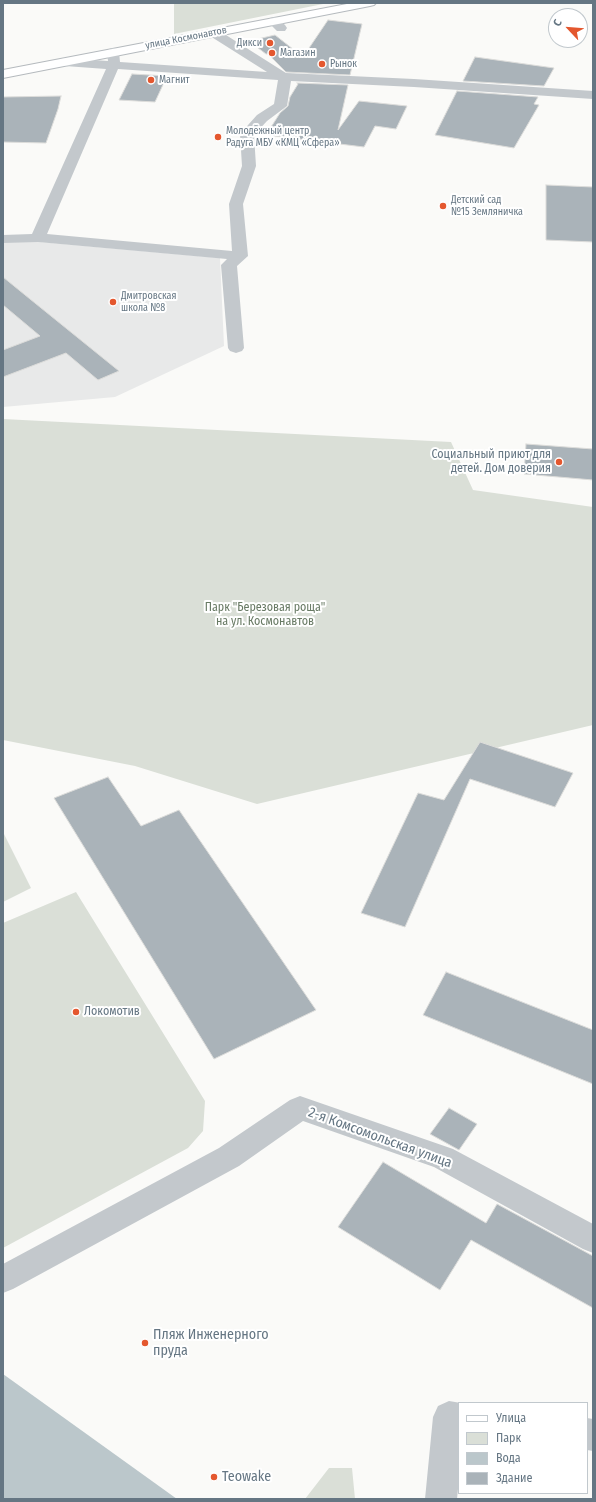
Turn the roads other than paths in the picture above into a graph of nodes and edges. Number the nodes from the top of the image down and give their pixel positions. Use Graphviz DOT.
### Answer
graph roads {
  1 [pos="370,3"];
  2 [pos="214,33"];
  3 [pos="113,59"];
  4 [pos="65,62"];
  5 [pos="3,74"];
  6 [pos="285,77"];
  7 [pos="593,95"];
  8 [pos="38,238"];
  9 [pos="3,239"];
  10 [pos="240,256"];
  11 [pos="236,348"];
  12 [pos="593,1239"];
  13 [pos="3,1279"];
  14 [pos="458,1418"];
  15 [pos="441,1499"];
  1 -- 2 [label="main road, улица Космонавтов"];
  2 -- 3 [label="main road, улица Космонавтов"];
  2 -- 6 [label="street"];
  3 -- 4 [label="street"];
  3 -- 6 [label="street"];
  3 -- 8 [label="street"];
  4 -- 5 [label="main road"];
  6 -- 7 [label="street"];
  6 -- 10 [label="street"];
  8 -- 9 [label="street"];
  8 -- 10 [label="street"];
  10 -- 11 [label="street"];
  12 -- 13 [label="street, 2-я Комсомольская улица"];
  14 -- 15 [label="street"];
}
